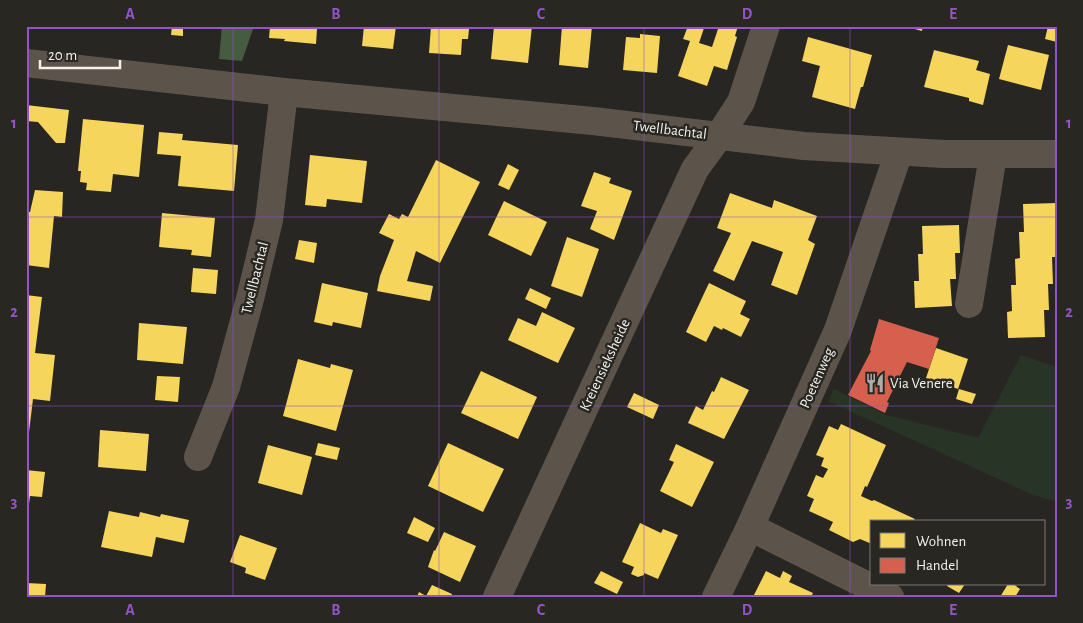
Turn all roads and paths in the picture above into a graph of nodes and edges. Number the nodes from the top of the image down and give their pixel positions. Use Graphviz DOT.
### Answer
graph roads {
  1 [pos="766,26"];
  2 [pos="26,63"];
  3 [pos="284,92"];
  4 [pos="719,136"];
  5 [pos="899,152"];
  6 [pos="1057,154"];
  7 [pos="993,155"];
  8 [pos="970,304"];
  9 [pos="198,457"];
  10 [pos="750,527"];
  11 [pos="497,597"];
  12 [pos="716,597"];
  13 [pos="890,597"];
  1 -- 4 [label="street, Kreiensieksheide"];
  2 -- 3 [label="street, Twellbachtal"];
  3 -- 4 [label="street, Twellbachtal"];
  3 -- 9 [label="street, Twellbachtal"];
  4 -- 5 [label="street, Twellbachtal"];
  4 -- 11 [label="street, Kreiensieksheide"];
  5 -- 7 [label="street, Twellbachtal"];
  5 -- 10 [label="street, Poetenweg"];
  6 -- 7 [label="street, Twellbachtal"];
  7 -- 8 [label="street"];
  10 -- 12 [label="street, Poetenweg"];
  10 -- 13 [label="street"];
}
